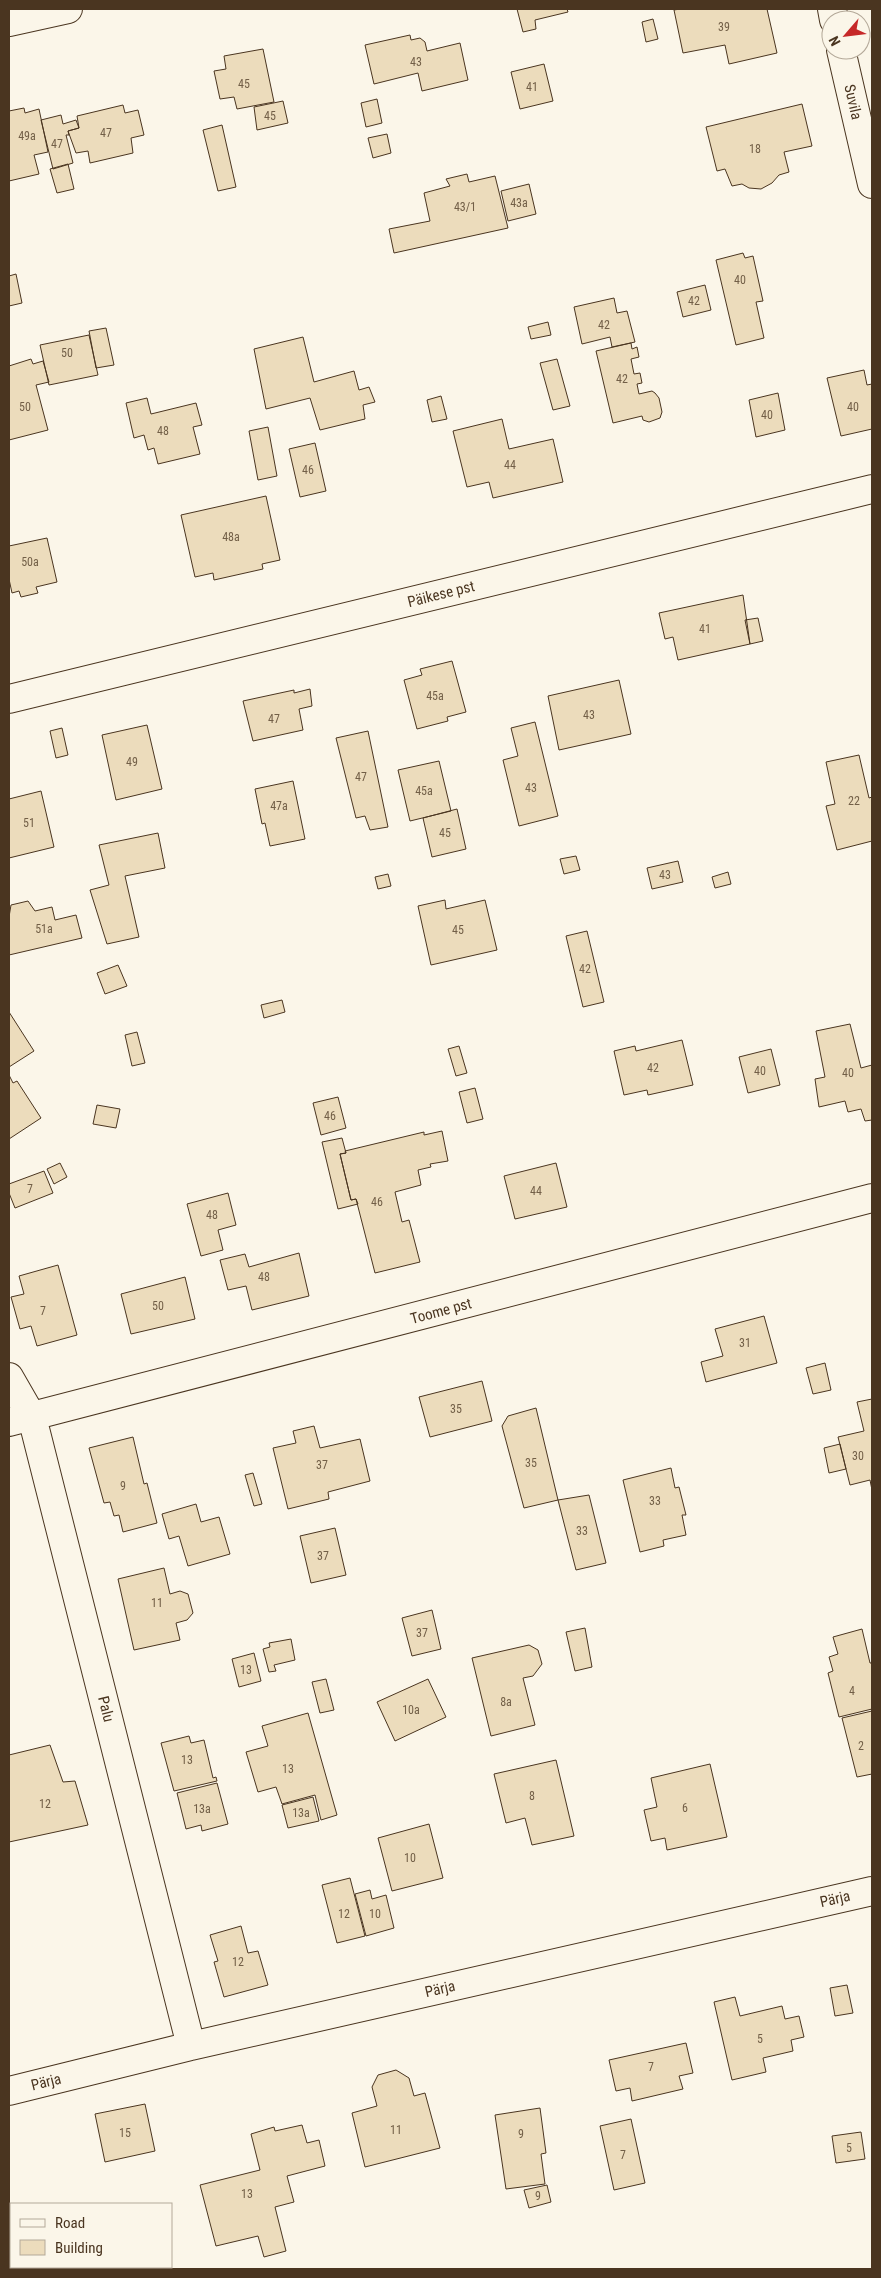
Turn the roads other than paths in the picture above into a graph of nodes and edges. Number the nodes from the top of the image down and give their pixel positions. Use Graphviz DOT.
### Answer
graph roads {
  1 [pos="68,9"];
  2 [pos="9,22"];
  3 [pos="843,60"];
  4 [pos="872,184"];
  5 [pos="872,489"];
  6 [pos="9,699"];
  7 [pos="872,1198"];
  8 [pos="9,1377"];
  9 [pos="20,1419"];
  10 [pos="872,1891"];
  11 [pos="190,2046"];
  12 [pos="9,2091"];
  1 -- 2 [label="street"];
  3 -- 4 [label="street, Suvila"];
  5 -- 6 [label="street, Päikese pst"];
  7 -- 9 [label="street, Toome pst"];
  8 -- 9 [label="street, Palu"];
  9 -- 11 [label="street, Palu"];
  10 -- 11 [label="street, Pärja"];
  11 -- 12 [label="street, Pärja"];
}
